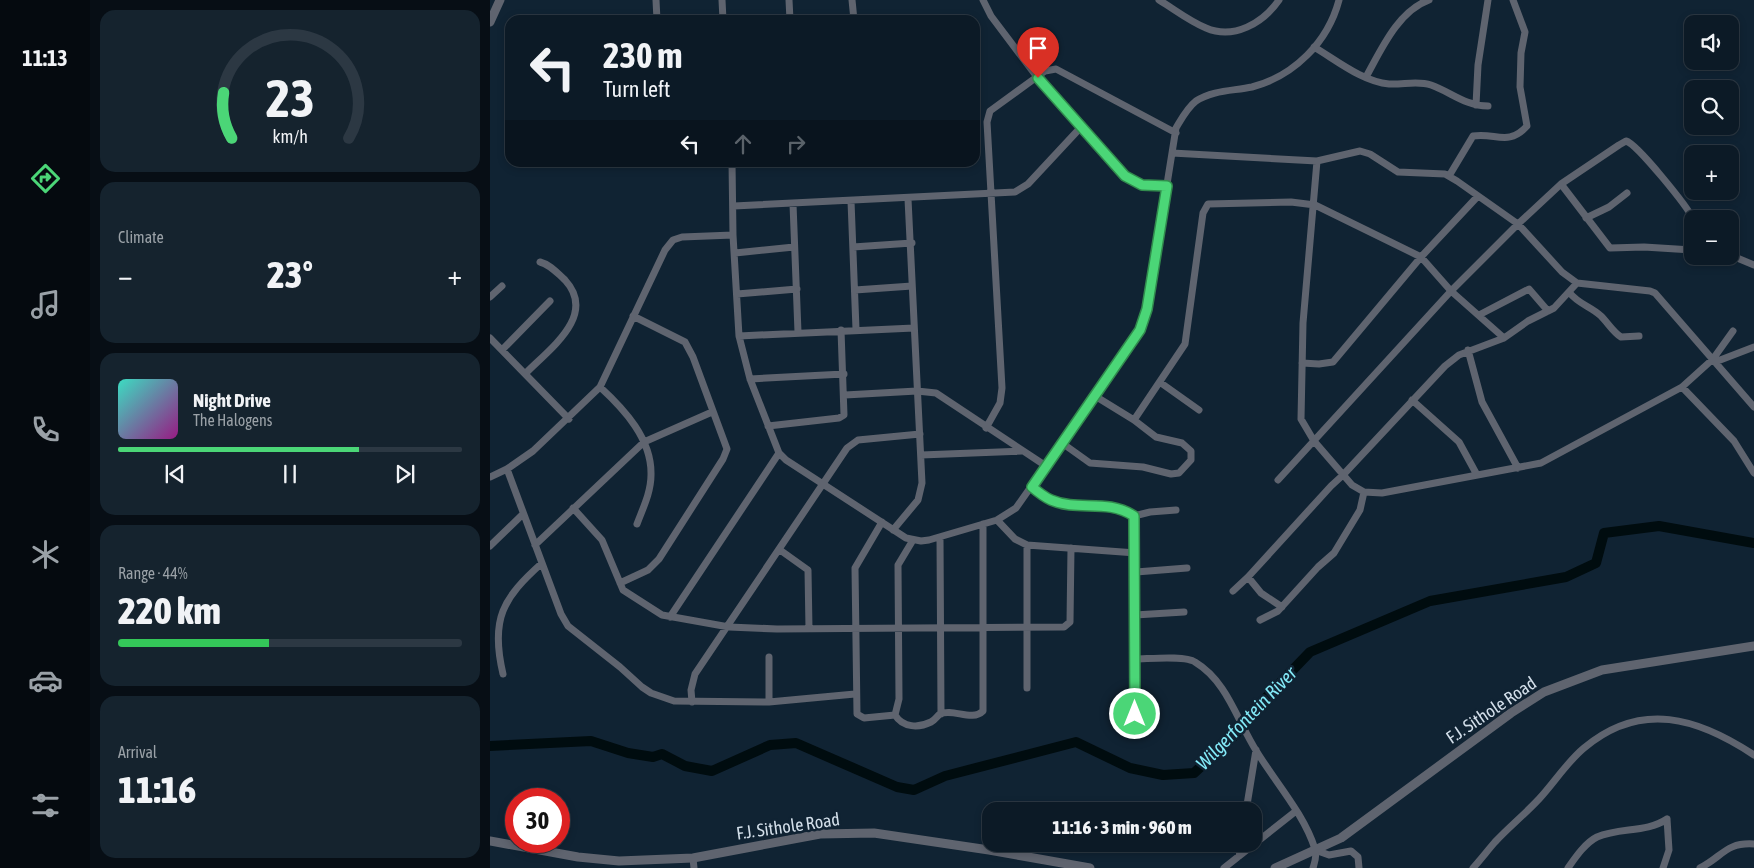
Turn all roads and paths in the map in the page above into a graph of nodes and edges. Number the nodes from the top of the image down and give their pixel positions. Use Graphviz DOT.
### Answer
graph roads {
  1 [pos="500,0"];
  2 [pos="656,0"];
  3 [pos="722,0"];
  4 [pos="789,0"];
  5 [pos="852,0"];
  6 [pos="982,0"];
  7 [pos="1159,0"];
  8 [pos="1280,0"];
  9 [pos="1339,0"];
  10 [pos="1429,0"];
  11 [pos="1488,0"];
  12 [pos="1513,0"];
  13 [pos="657,15"];
  14 [pos="723,15"];
  15 [pos="790,15"];
  16 [pos="854,15"];
  17 [pos="490,22"];
  18 [pos="1314,47"];
  19 [pos="1366,77"];
  20 [pos="1038,78"];
  21 [pos="1476,105"];
  22 [pos="1488,106"];
  23 [pos="1082,126"];
  24 [pos="1176,133"];
  25 [pos="1172,153"];
  26 [pos="1316,161"];
  27 [pos="732,167"];
  28 [pos="1449,176"];
  29 [pos="1561,184"];
  30 [pos="1167,186"];
  31 [pos="992,193"];
  32 [pos="1627,193"];
  33 [pos="1478,196"];
  34 [pos="908,199"];
  35 [pos="851,201"];
  36 [pos="793,204"];
  37 [pos="1314,205"];
  38 [pos="734,206"];
  39 [pos="1686,210"];
  40 [pos="1586,218"];
  41 [pos="1518,224"];
  42 [pos="733,235"];
  43 [pos="912,243"];
  44 [pos="794,247"];
  45 [pos="853,247"];
  46 [pos="1684,250"];
  47 [pos="735,253"];
  48 [pos="1421,256"];
  49 [pos="1739,259"];
  50 [pos="540,262"];
  51 [pos="1754,265"];
  52 [pos="1577,283"];
  53 [pos="502,286"];
  54 [pos="912,286"];
  55 [pos="797,289"];
  56 [pos="855,290"];
  57 [pos="1451,291"];
  58 [pos="1569,292"];
  59 [pos="737,294"];
  60 [pos="490,296"];
  61 [pos="550,301"];
  62 [pos="1548,311"];
  63 [pos="1479,314"];
  64 [pos="633,316"];
  65 [pos="914,328"];
  66 [pos="856,329"];
  67 [pos="841,330"];
  68 [pos="1732,331"];
  69 [pos="798,332"];
  70 [pos="738,336"];
  71 [pos="1639,336"];
  72 [pos="490,338"];
  73 [pos="1504,338"];
  74 [pos="1754,347"];
  75 [pos="502,350"];
  76 [pos="1468,350"];
  77 [pos="1714,360"];
  78 [pos="1302,363"];
  79 [pos="525,374"];
  80 [pos="844,374"];
  81 [pos="750,379"];
  82 [pos="1161,383"];
  83 [pos="600,387"];
  84 [pos="1682,387"];
  85 [pos="917,390"];
  86 [pos="845,395"];
  87 [pos="1095,396"];
  88 [pos="1412,400"];
  89 [pos="1754,407"];
  90 [pos="1199,410"];
  91 [pos="712,412"];
  92 [pos="568,419"];
  93 [pos="1134,420"];
  94 [pos="768,426"];
  95 [pos="986,428"];
  96 [pos="920,434"];
  97 [pos="1314,441"];
  98 [pos="644,442"];
  99 [pos="1062,444"];
  100 [pos="1023,451"];
  101 [pos="779,453"];
  102 [pos="921,455"];
  103 [pos="1046,466"];
  104 [pos="1518,468"];
  105 [pos="507,469"];
  106 [pos="1754,473"];
  107 [pos="1343,475"];
  108 [pos="1478,475"];
  109 [pos="490,477"];
  110 [pos="1278,480"];
  111 [pos="823,483"];
  112 [pos="1032,487"];
  113 [pos="1364,492"];
  114 [pos="573,508"];
  115 [pos="1176,510"];
  116 [pos="523,514"];
  117 [pos="1134,516"];
  118 [pos="997,520"];
  119 [pos="882,522"];
  120 [pos="637,524"];
  121 [pos="983,524"];
  122 [pos="893,530"];
  123 [pos="940,537"];
  124 [pos="913,540"];
  125 [pos="535,545"];
  126 [pos="1027,545"];
  127 [pos="490,546"];
  128 [pos="1071,548"];
  129 [pos="780,550"];
  130 [pos="1136,553"];
  131 [pos="542,563"];
  132 [pos="1187,568"];
  133 [pos="1136,572"];
  134 [pos="1248,577"];
  135 [pos="620,583"];
  136 [pos="1232,591"];
  137 [pos="1282,607"];
  138 [pos="1184,612"];
  139 [pos="1135,615"];
  140 [pos="670,617"];
  141 [pos="1260,620"];
  142 [pos="729,627"];
  143 [pos="941,627"];
  144 [pos="984,627"];
  145 [pos="1027,627"];
  146 [pos="856,628"];
  147 [pos="898,628"];
  148 [pos="809,629"];
  149 [pos="1754,646"];
  150 [pos="769,658"];
  151 [pos="1135,659"];
  152 [pos="504,674"];
  153 [pos="1027,688"];
  154 [pos="855,694"];
  155 [pos="692,702"];
  156 [pos="769,702"];
  157 [pos="941,714"];
  158 [pos="1135,714"];
  159 [pos="895,716"];
  160 [pos="1256,750"];
  161 [pos="1754,755"];
  162 [pos="1247,802"];
  163 [pos="1296,811"];
  164 [pos="490,841"];
  165 [pos="1754,844"];
  166 [pos="1316,850"];
  167 [pos="1240,852"];
  168 [pos="1239,856"];
  169 [pos="693,858"];
  170 [pos="694,868"];
  171 [pos="1090,868"];
  172 [pos="1224,868"];
  173 [pos="1275,868"];
  174 [pos="1313,868"];
  175 [pos="1358,868"];
  176 [pos="1474,868"];
  177 [pos="1568,868"];
  178 [pos="1663,868"];
  179 [pos="1700,868"];
  1 -- 17 [label="street"];
  2 -- 13 [label="street"];
  3 -- 14 [label="street"];
  4 -- 15 [label="street"];
  5 -- 16 [label="street"];
  6 -- 20 [label="street"];
  7 -- 8 [label="street"];
  9 -- 18 [label="street"];
  10 -- 19 [label="street"];
  11 -- 21 [label="street"];
  12 -- 28 [label="street"];
  18 -- 19 [label="street"];
  18 -- 24 [label="street"];
  19 -- 21 [label="street"];
  20 -- 23 [label="street"];
  20 -- 24 [label="street"];
  20 -- 31 [label="street"];
  21 -- 22 [label="street"];
  23 -- 30 [label="street"];
  23 -- 31 [label="street"];
  24 -- 25 [label="street"];
  25 -- 26 [label="street"];
  25 -- 30 [label="street"];
  26 -- 28 [label="street"];
  26 -- 37 [label="street"];
  27 -- 38 [label="street"];
  28 -- 33 [label="street"];
  29 -- 39 [label="street"];
  29 -- 40 [label="street"];
  29 -- 41 [label="street"];
  30 -- 87 [label="street"];
  31 -- 34 [label="street"];
  31 -- 95 [label="street"];
  32 -- 40 [label="street"];
  33 -- 41 [label="street"];
  33 -- 48 [label="street"];
  34 -- 35 [label="street"];
  34 -- 43 [label="street"];
  35 -- 36 [label="street"];
  35 -- 45 [label="street"];
  36 -- 38 [label="street"];
  36 -- 44 [label="street"];
  37 -- 48 [label="street"];
  37 -- 78 [label="street"];
  37 -- 82 [label="street"];
  38 -- 42 [label="street"];
  40 -- 46 [label="street"];
  41 -- 52 [label="street"];
  41 -- 57 [label="street"];
  42 -- 47 [label="street"];
  42 -- 64 [label="street"];
  43 -- 45 [label="street"];
  43 -- 54 [label="street"];
  44 -- 47 [label="street"];
  44 -- 55 [label="street"];
  45 -- 56 [label="street"];
  47 -- 59 [label="street"];
  48 -- 57 [label="street"];
  48 -- 78 [label="street"];
  49 -- 51 [label="street"];
  50 -- 79 [label="street"];
  52 -- 58 [label="street"];
  52 -- 77 [label="street"];
  53 -- 60 [label="street"];
  54 -- 56 [label="street"];
  54 -- 65 [label="street"];
  55 -- 59 [label="street"];
  55 -- 69 [label="street"];
  56 -- 66 [label="street"];
  57 -- 63 [label="street"];
  57 -- 97 [label="street"];
  58 -- 62 [label="street"];
  58 -- 71 [label="street"];
  59 -- 70 [label="street"];
  61 -- 75 [label="street"];
  62 -- 63 [label="street"];
  62 -- 73 [label="street"];
  63 -- 73 [label="street"];
  64 -- 83 [label="street"];
  64 -- 91 [label="street"];
  65 -- 66 [label="street"];
  65 -- 85 [label="street"];
  66 -- 67 [label="street"];
  67 -- 69 [label="street"];
  67 -- 80 [label="street"];
  68 -- 77 [label="street"];
  69 -- 70 [label="street"];
  70 -- 81 [label="street"];
  72 -- 75 [label="street"];
  73 -- 76 [label="street"];
  74 -- 77 [label="street"];
  75 -- 79 [label="street"];
  76 -- 88 [label="street"];
  76 -- 104 [label="street"];
  77 -- 84 [label="street"];
  77 -- 89 [label="street"];
  78 -- 97 [label="street"];
  79 -- 92 [label="street"];
  80 -- 81 [label="street"];
  80 -- 86 [label="street"];
  81 -- 94 [label="street"];
  82 -- 90 [label="street"];
  82 -- 93 [label="street"];
  83 -- 92 [label="street"];
  83 -- 98 [label="street"];
  84 -- 104 [label="street"];
  84 -- 106 [label="street"];
  85 -- 86 [label="street"];
  85 -- 95 [label="street"];
  85 -- 96 [label="street"];
  86 -- 94 [label="street"];
  87 -- 93 [label="street"];
  87 -- 99 [label="street"];
  88 -- 107 [label="street"];
  88 -- 108 [label="street"];
  91 -- 98 [label="street"];
  91 -- 135 [label="street"];
  92 -- 105 [label="street"];
  93 -- 99 [label="street"];
  94 -- 101 [label="street"];
  95 -- 100 [label="street"];
  96 -- 102 [label="street"];
  96 -- 111 [label="street"];
  97 -- 107 [label="street"];
  97 -- 110 [label="street"];
  98 -- 114 [label="street"];
  98 -- 120 [label="street"];
  99 -- 103 [label="street"];
  100 -- 102 [label="street"];
  100 -- 103 [label="street"];
  101 -- 111 [label="street"];
  101 -- 140 [label="street"];
  102 -- 122 [label="street"];
  103 -- 112 [label="street"];
  104 -- 108 [label="street"];
  105 -- 109 [label="street"];
  105 -- 116 [label="street"];
  107 -- 113 [label="street"];
  107 -- 134 [label="street"];
  108 -- 113 [label="street"];
  111 -- 119 [label="street"];
  111 -- 129 [label="street"];
  112 -- 117 [label="street"];
  112 -- 118 [label="street"];
  113 -- 137 [label="street"];
  114 -- 125 [label="street"];
  114 -- 135 [label="street"];
  115 -- 117 [label="street"];
  116 -- 125 [label="street"];
  116 -- 127 [label="street"];
  117 -- 130 [label="street"];
  118 -- 121 [label="street"];
  118 -- 126 [label="street"];
  119 -- 122 [label="street"];
  119 -- 146 [label="street"];
  121 -- 123 [label="street"];
  121 -- 144 [label="street"];
  122 -- 124 [label="street"];
  123 -- 124 [label="street"];
  123 -- 143 [label="street"];
  124 -- 147 [label="street"];
  125 -- 131 [label="street"];
  126 -- 128 [label="street"];
  126 -- 145 [label="street"];
  128 -- 130 [label="street"];
  128 -- 145 [label="street"];
  129 -- 142 [label="street"];
  129 -- 148 [label="street"];
  130 -- 133 [label="street"];
  131 -- 152 [label="street"];
  131 -- 155 [label="street"];
  132 -- 133 [label="street"];
  133 -- 139 [label="street"];
  134 -- 136 [label="street"];
  134 -- 137 [label="street"];
  135 -- 140 [label="street"];
  137 -- 141 [label="street"];
  138 -- 139 [label="street"];
  139 -- 151 [label="street"];
  140 -- 142 [label="street"];
  142 -- 148 [label="street"];
  142 -- 155 [label="street"];
  143 -- 144 [label="street"];
  143 -- 147 [label="street"];
  143 -- 157 [label="street"];
  144 -- 145 [label="street"];
  144 -- 157 [label="street"];
  145 -- 153 [label="street"];
  146 -- 147 [label="street"];
  146 -- 148 [label="street"];
  146 -- 154 [label="street"];
  147 -- 159 [label="street"];
  149 -- 166 [label="street, F.J. Sithole Road"];
  150 -- 156 [label="street"];
  151 -- 158 [label="street"];
  151 -- 160 [label="street"];
  154 -- 156 [label="street"];
  154 -- 159 [label="street"];
  155 -- 156 [label="street"];
  157 -- 159 [label="street"];
  160 -- 162 [label="street"];
  160 -- 163 [label="street"];
  161 -- 176 [label="street"];
  163 -- 166 [label="street"];
  163 -- 168 [label="street"];
  164 -- 169 [label="street, F.J. Sithole Road"];
  165 -- 179 [label="street"];
  166 -- 173 [label="street, F.J. Sithole Road"];
  166 -- 174 [label="street"];
  166 -- 175 [label="street"];
  167 -- 168 [label="street"];
  168 -- 172 [label="street"];
  169 -- 170 [label="street"];
  169 -- 171 [label="street, F.J. Sithole Road"];
  177 -- 178 [label="street"];
}
